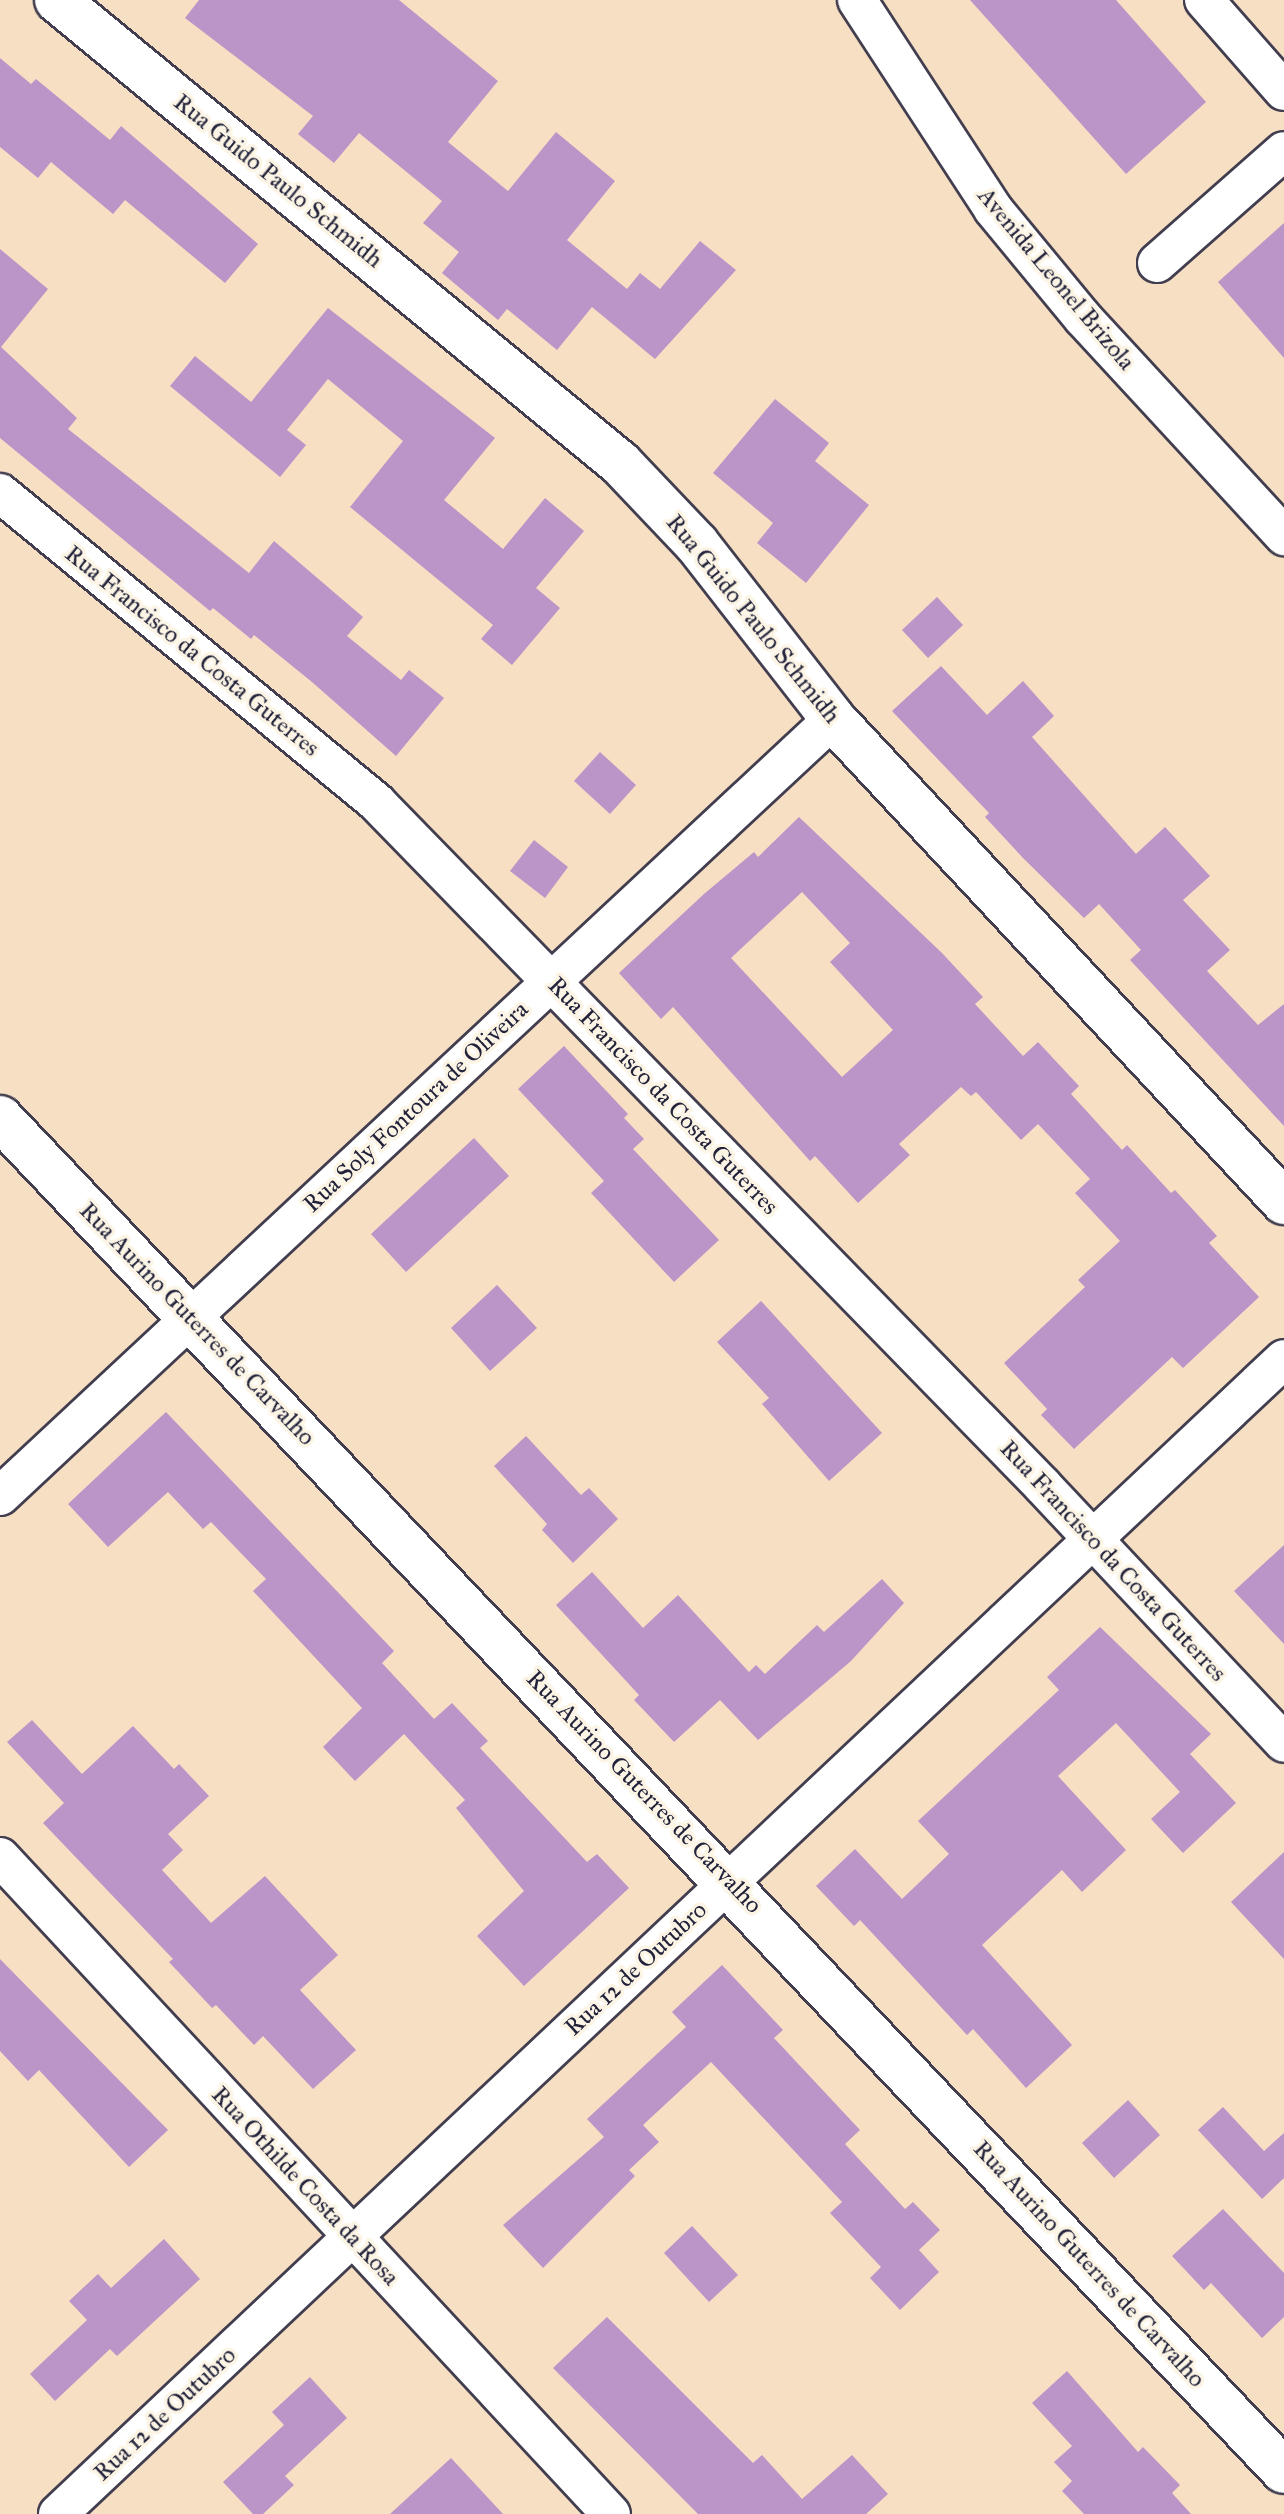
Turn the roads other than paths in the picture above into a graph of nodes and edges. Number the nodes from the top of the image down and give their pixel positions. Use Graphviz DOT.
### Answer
graph roads {
  1 [pos="57,0"];
  2 [pos="1204,0"];
  3 [pos="859,1"];
  4 [pos="1284,91"];
  5 [pos="1284,151"];
  6 [pos="1157,263"];
  7 [pos="0,493"];
  8 [pos="1284,536"];
  9 [pos="833,719"];
  10 [pos="551,981"];
  11 [pos="0,1118"];
  12 [pos="1284,1202"];
  13 [pos="191,1318"];
  14 [pos="1284,1359"];
  15 [pos="0,1496"];
  16 [pos="1094,1538"];
  17 [pos="1284,1743"];
  18 [pos="0,1857"];
  19 [pos="730,1881"];
  20 [pos="352,2237"];
  21 [pos="1284,2471"];
  22 [pos="58,2514"];
  23 [pos="611,2514"];
  1 -- 9 [label="street, Rua Guido Paulo Schmidh"];
  2 -- 4 [label="street"];
  3 -- 8 [label="street, Avenida Leonel Brizola"];
  5 -- 6 [label="street"];
  7 -- 10 [label="street, Rua Francisco da Costa Guterres"];
  9 -- 10 [label="street, Rua Soly Fontoura de Oliveira"];
  9 -- 12 [label="street, Rua Guido Paulo Schmidh"];
  10 -- 13 [label="street, Rua Soly Fontoura de Oliveira"];
  10 -- 16 [label="street, Rua Francisco da Costa Guterres"];
  11 -- 13 [label="street, Rua Aurino Guterres de Carvalho"];
  13 -- 15 [label="street, Rua Soly Fontoura de Oliveira"];
  13 -- 19 [label="street, Rua Aurino Guterres de Carvalho"];
  14 -- 16 [label="street, Rua 12 de Outubro"];
  16 -- 17 [label="street, Rua Francisco da Costa Guterres"];
  16 -- 19 [label="street, Rua 12 de Outubro"];
  18 -- 20 [label="street, Rua Othilde Costa da Rosa"];
  19 -- 20 [label="street, Rua 12 de Outubro"];
  19 -- 21 [label="street, Rua Aurino Guterres de Carvalho"];
  20 -- 22 [label="street, Rua 12 de Outubro"];
  20 -- 23 [label="street, Rua Othilde Costa da Rosa"];
}
